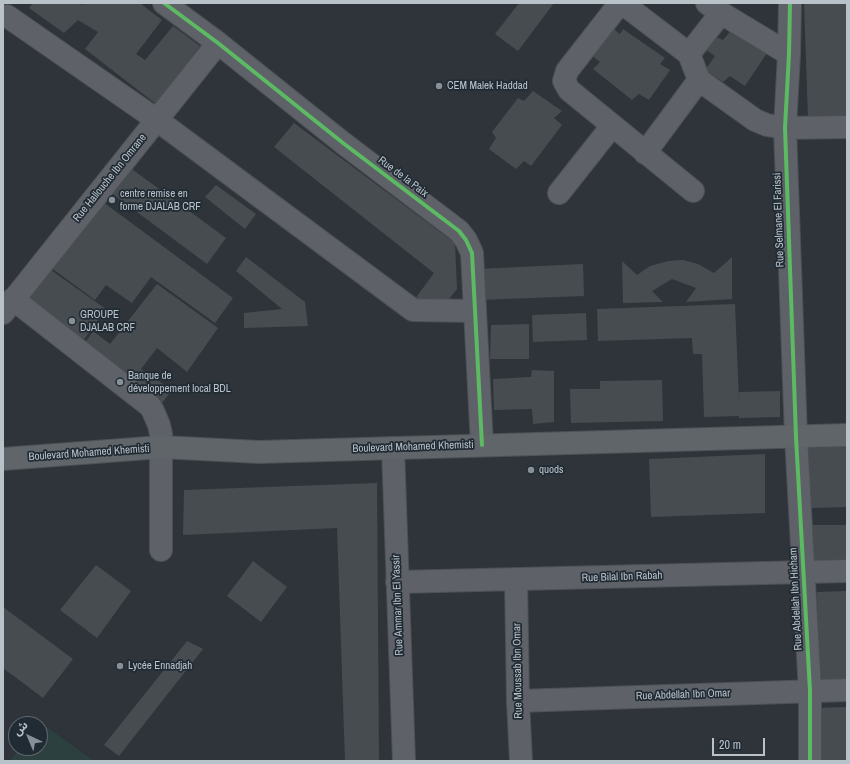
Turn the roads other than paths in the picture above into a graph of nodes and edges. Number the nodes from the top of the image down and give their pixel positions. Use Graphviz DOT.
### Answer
graph roads {
  1 [pos="164,3"];
  2 [pos="621,3"];
  3 [pos="790,3"];
  4 [pos="714,8"];
  5 [pos="9,13"];
  6 [pos="218,43"];
  7 [pos="689,54"];
  8 [pos="789,54"];
  9 [pos="699,80"];
  10 [pos="157,120"];
  11 [pos="612,126"];
  12 [pos="847,127"];
  13 [pos="785,128"];
  14 [pos="645,153"];
  15 [pos="692,191"];
  16 [pos="559,193"];
  17 [pos="8,306"];
  18 [pos="475,311"];
  19 [pos="847,435"];
  20 [pos="796,437"];
  21 [pos="482,445"];
  22 [pos="161,447"];
  23 [pos="393,448"];
  24 [pos="3,459"];
  25 [pos="161,550"];
  26 [pos="847,571"];
  27 [pos="804,572"];
  28 [pos="516,580"];
  29 [pos="398,582"];
  30 [pos="847,690"];
  31 [pos="810,691"];
  32 [pos="518,701"];
  33 [pos="404,761"];
  34 [pos="520,761"];
  35 [pos="810,761"];
  1 -- 6 [label="street, Rue de la Paix"];
  2 -- 7 [label="street"];
  2 -- 11 [label="street"];
  3 -- 8 [label="street, Rue Selmane El Farissi"];
  4 -- 7 [label="street"];
  4 -- 8 [label="street"];
  5 -- 10 [label="street"];
  6 -- 10 [label="street, Rue Hallouche Ibn Omrane"];
  6 -- 18 [label="street, Rue de la Paix"];
  7 -- 9 [label="street"];
  8 -- 13 [label="street, Rue Selmane El Farissi"];
  9 -- 13 [label="street"];
  9 -- 14 [label="street"];
  10 -- 17 [label="street, Rue Hallouche Ibn Omrane"];
  10 -- 18 [label="street"];
  11 -- 14 [label="street"];
  11 -- 16 [label="street"];
  12 -- 13 [label="street"];
  13 -- 20 [label="street, Rue Selmane El Farissi"];
  14 -- 15 [label="street"];
  17 -- 22 [label="street"];
  18 -- 21 [label="street, Rue de la Paix"];
  19 -- 20 [label="main road, Boulevard Mohamed Khemisti"];
  20 -- 21 [label="main road, Boulevard Mohamed Khemisti"];
  20 -- 27 [label="street, Rue Abdellah Ibn Hicham"];
  21 -- 23 [label="main road, Boulevard Mohamed Khemisti"];
  22 -- 23 [label="main road, Boulevard Mohamed Khemisti"];
  22 -- 24 [label="main road, Boulevard Mohamed Khemisti"];
  22 -- 25 [label="street"];
  23 -- 29 [label="street, Rue Ammar Ibn El Yassir"];
  26 -- 27 [label="street, Rue Bilal Ibn Rabah"];
  27 -- 28 [label="street, Rue Bilal Ibn Rabah"];
  27 -- 31 [label="street, Rue Abdellah Ibn Hicham"];
  28 -- 29 [label="street, Rue Bilal Ibn Rabah"];
  28 -- 32 [label="street, Rue Moussab Ibn Omar"];
  29 -- 33 [label="street, Rue Ammar Ibn El Yassir"];
  30 -- 31 [label="street, Rue Abdellah Ibn Omar"];
  31 -- 32 [label="street, Rue Abdellah Ibn Omar"];
  31 -- 35 [label="street, Rue Abdellah Ibn Hicham"];
  32 -- 34 [label="street, Rue Moussab Ibn Omar"];
}
